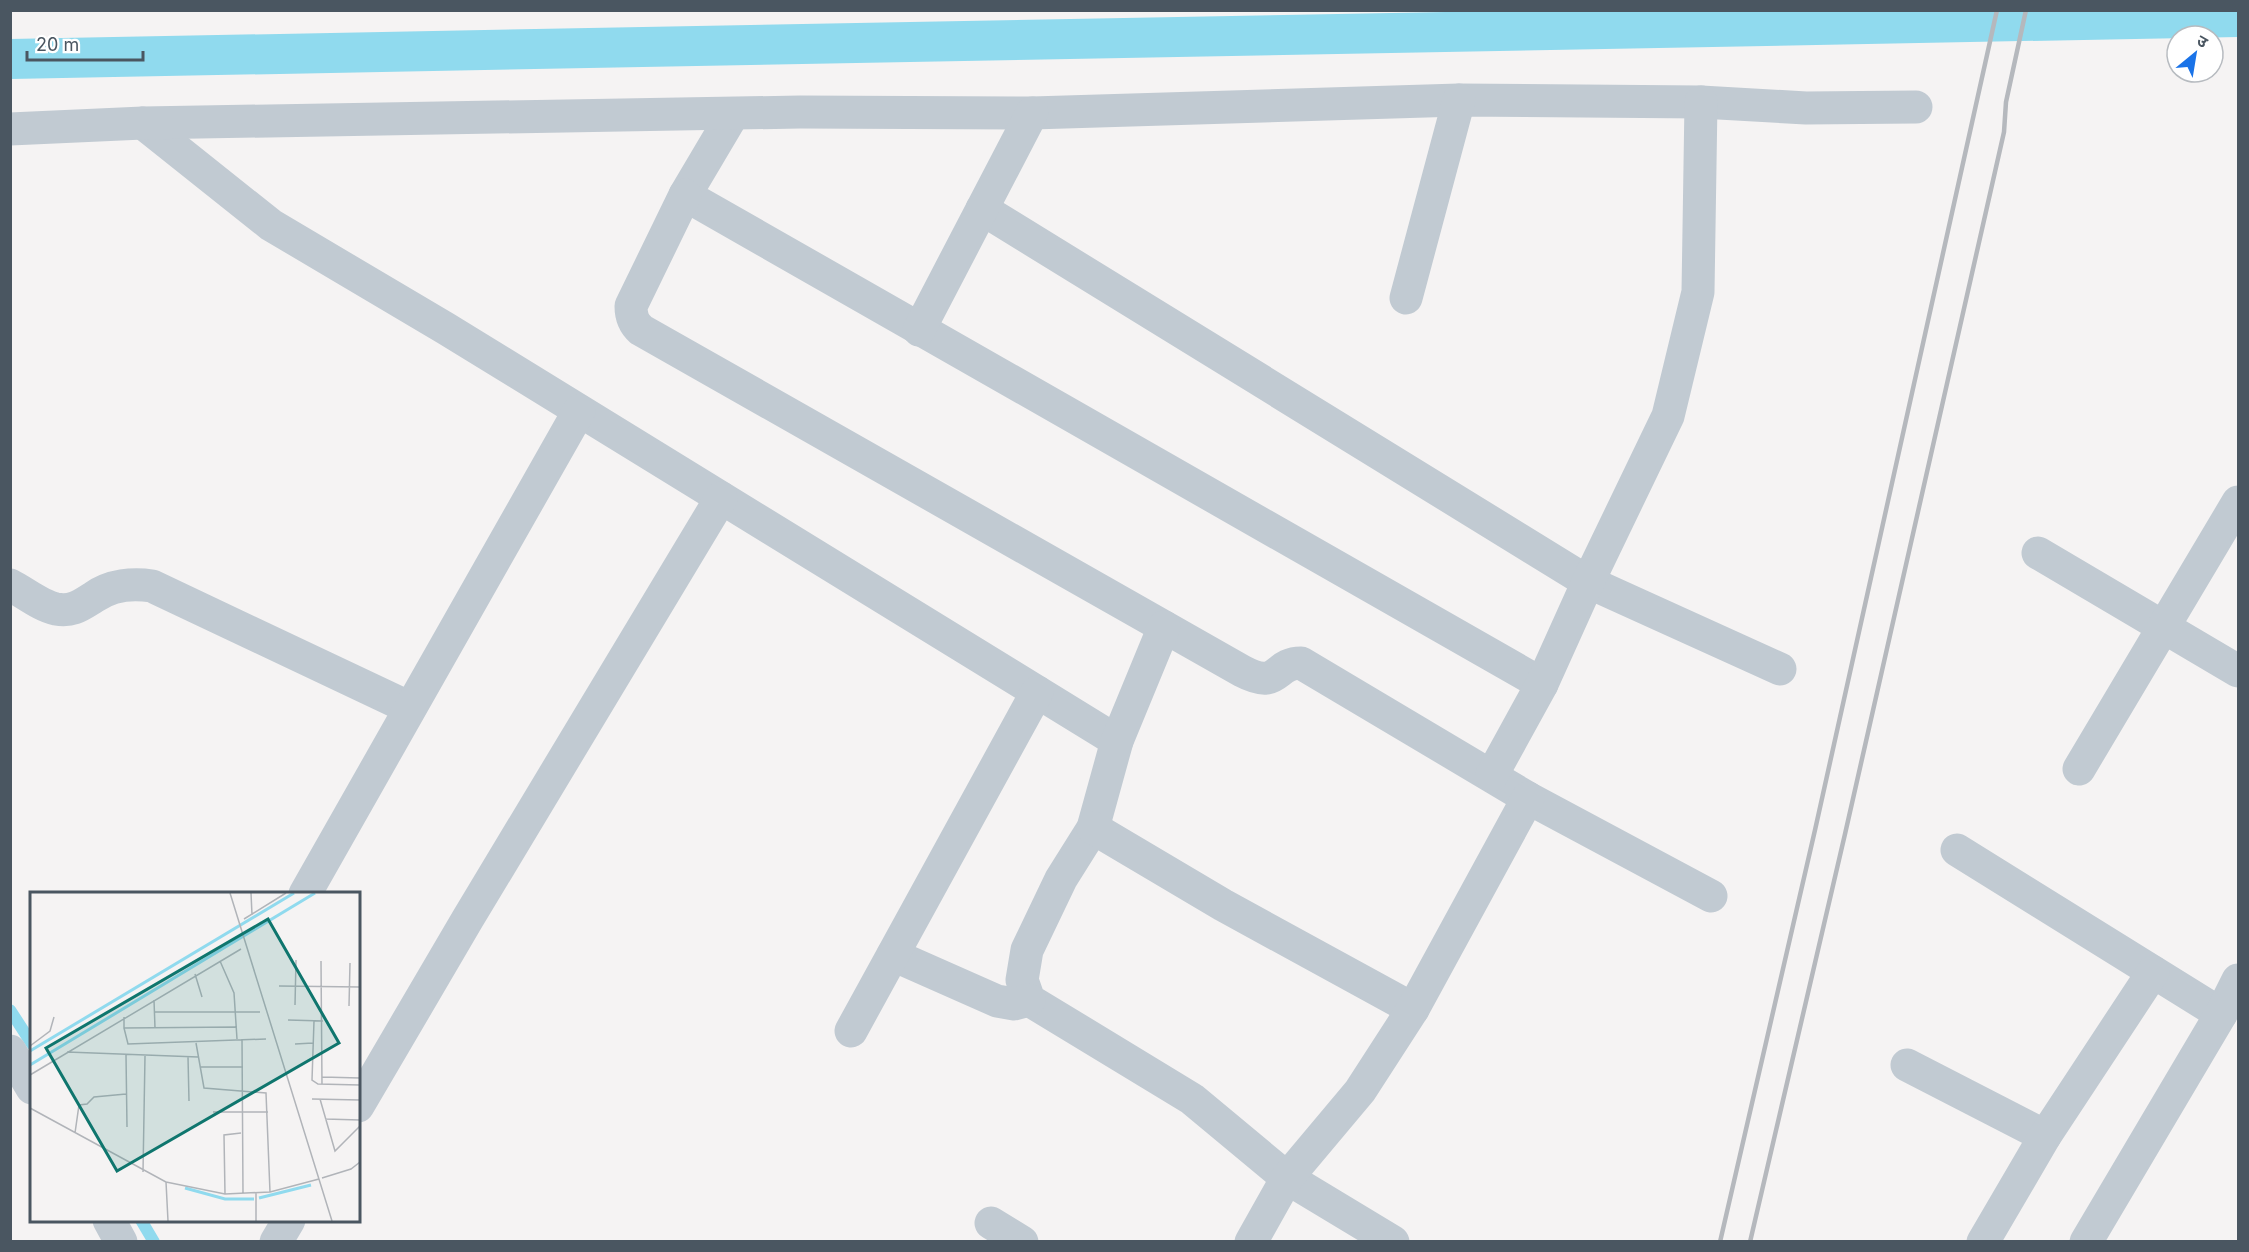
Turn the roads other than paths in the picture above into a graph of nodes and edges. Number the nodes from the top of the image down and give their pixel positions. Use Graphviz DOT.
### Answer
graph roads {
  1 [pos="1459,100"];
  2 [pos="1701,102"];
  3 [pos="1916,106"];
  4 [pos="1032,113"];
  5 [pos="733,114"];
  6 [pos="143,123"];
  7 [pos="10,129"];
  8 [pos="685,195"];
  9 [pos="982,209"];
  10 [pos="1406,298"];
  11 [pos="919,330"];
  12 [pos="579,411"];
  13 [pos="721,498"];
  14 [pos="2238,502"];
  15 [pos="2038,553"];
  16 [pos="1588,582"];
  17 [pos="10,585"];
  18 [pos="1164,627"];
  19 [pos="2164,627"];
  20 [pos="1780,669"];
  21 [pos="2238,671"];
  22 [pos="1542,684"];
  23 [pos="1037,692"];
  24 [pos="410,708"];
  25 [pos="1117,741"];
  26 [pos="2079,769"];
  27 [pos="1492,775"];
  28 [pos="1528,798"];
  29 [pos="1093,828"];
  30 [pos="1957,850"];
  31 [pos="306,892"];
  32 [pos="1711,897"];
  33 [pos="893,955"];
  34 [pos="2153,972"];
  35 [pos="2238,980"];
  36 [pos="1029,1000"];
  37 [pos="1413,1009"];
  38 [pos="2221,1014"];
  39 [pos="851,1031"];
  40 [pos="10,1051"];
  41 [pos="1907,1065"];
  42 [pos="30,1085"];
  43 [pos="360,1103"];
  44 [pos="2045,1136"];
  45 [pos="1287,1178"];
  46 [pos="110,1222"];
  47 [pos="288,1222"];
  48 [pos="992,1223"];
  49 [pos="121,1242"];
  50 [pos="276,1242"];
  51 [pos="1022,1242"];
  52 [pos="1251,1242"];
  53 [pos="1393,1242"];
  54 [pos="1983,1242"];
  55 [pos="2086,1242"];
  1 -- 2 [label="street"];
  1 -- 4 [label="street"];
  1 -- 10 [label="street"];
  2 -- 3 [label="street"];
  2 -- 16 [label="street"];
  4 -- 5 [label="street"];
  4 -- 9 [label="street"];
  5 -- 6 [label="street"];
  5 -- 8 [label="street"];
  6 -- 7 [label="street"];
  6 -- 12 [label="street"];
  8 -- 11 [label="street"];
  8 -- 18 [label="street"];
  9 -- 11 [label="street"];
  9 -- 16 [label="street"];
  11 -- 22 [label="street"];
  12 -- 13 [label="street"];
  12 -- 24 [label="street"];
  13 -- 23 [label="street"];
  13 -- 43 [label="street"];
  14 -- 19 [label="street"];
  15 -- 19 [label="street"];
  16 -- 20 [label="street"];
  16 -- 22 [label="street"];
  17 -- 24 [label="street"];
  18 -- 25 [label="street"];
  18 -- 27 [label="street"];
  19 -- 21 [label="street"];
  19 -- 26 [label="street"];
  22 -- 27 [label="street"];
  23 -- 25 [label="street"];
  23 -- 33 [label="street"];
  24 -- 31 [label="street"];
  25 -- 29 [label="street"];
  27 -- 28 [label="street"];
  28 -- 32 [label="street"];
  28 -- 37 [label="street"];
  29 -- 36 [label="street"];
  29 -- 37 [label="street"];
  30 -- 34 [label="street"];
  33 -- 36 [label="street"];
  33 -- 39 [label="street"];
  34 -- 38 [label="street"];
  34 -- 44 [label="street"];
  35 -- 38 [label="street"];
  36 -- 45 [label="street"];
  37 -- 45 [label="street"];
  38 -- 55 [label="street"];
  40 -- 42 [label="street"];
  41 -- 44 [label="street"];
  44 -- 54 [label="street"];
  45 -- 52 [label="street"];
  45 -- 53 [label="street"];
  46 -- 49 [label="street"];
  47 -- 50 [label="street"];
  48 -- 51 [label="street"];
}
